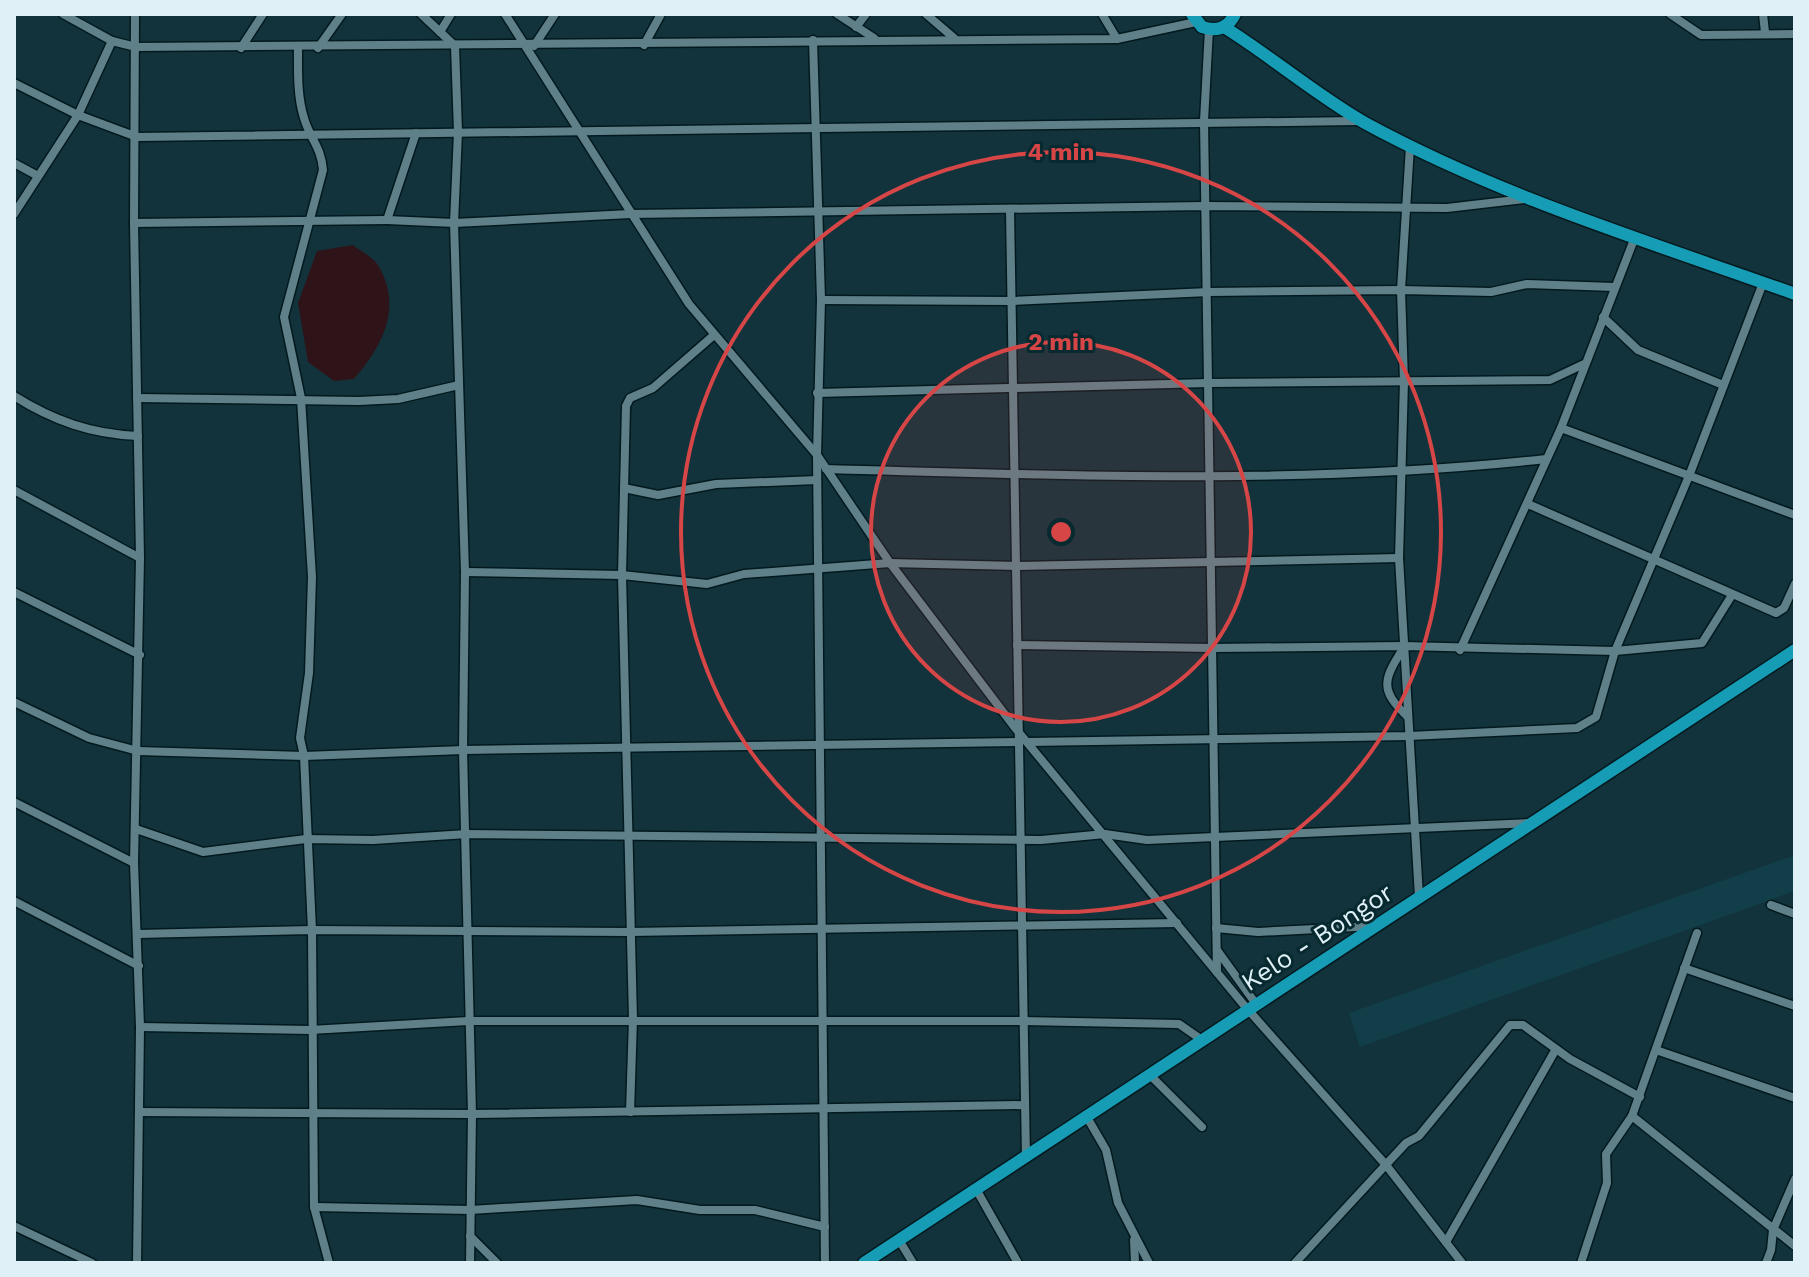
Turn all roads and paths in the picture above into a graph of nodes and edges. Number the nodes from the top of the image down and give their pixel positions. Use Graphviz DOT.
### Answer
graph roads {
  1 [pos="63,14"];
  2 [pos="135,14"];
  3 [pos="263,14"];
  4 [pos="342,14"];
  5 [pos="421,14"];
  6 [pos="451,14"];
  7 [pos="505,14"];
  8 [pos="555,14"];
  9 [pos="661,14"];
  10 [pos="837,14"];
  11 [pos="866,14"];
  12 [pos="926,14"];
  13 [pos="1102,14"];
  14 [pos="1670,14"];
  15 [pos="1763,14"];
  16 [pos="1235,15"];
  17 [pos="1194,18"];
  18 [pos="856,27"];
  19 [pos="1224,27"];
  20 [pos="1209,29"];
  21 [pos="440,32"];
  22 [pos="1765,32"];
  23 [pos="1795,34"];
  24 [pos="955,38"];
  25 [pos="874,39"];
  26 [pos="1117,39"];
  27 [pos="813,40"];
  28 [pos="112,41"];
  29 [pos="644,45"];
  30 [pos="455,46"];
  31 [pos="524,46"];
  32 [pos="534,46"];
  33 [pos="1255,46"];
  34 [pos="136,47"];
  35 [pos="241,48"];
  36 [pos="298,48"];
  37 [pos="318,48"];
  38 [pos="14,83"];
  39 [pos="78,115"];
  40 [pos="1204,121"];
  41 [pos="1362,121"];
  42 [pos="815,130"];
  43 [pos="578,131"];
  44 [pos="458,132"];
  45 [pos="416,133"];
  46 [pos="314,136"];
  47 [pos="137,137"];
  48 [pos="1410,146"];
  49 [pos="14,163"];
  50 [pos="38,176"];
  51 [pos="1529,198"];
  52 [pos="1205,206"];
  53 [pos="1404,208"];
  54 [pos="1010,211"];
  55 [pos="817,213"];
  56 [pos="14,214"];
  57 [pos="630,214"];
  58 [pos="387,220"];
  59 [pos="309,221"];
  60 [pos="134,223"];
  61 [pos="454,223"];
  62 [pos="1635,237"];
  63 [pos="1763,283"];
  64 [pos="1614,287"];
  65 [pos="1401,290"];
  66 [pos="1209,292"];
  67 [pos="1795,294"];
  68 [pos="821,300"];
  69 [pos="1013,301"];
  70 [pos="1603,317"];
  71 [pos="714,335"];
  72 [pos="1584,364"];
  73 [pos="1404,381"];
  74 [pos="1208,383"];
  75 [pos="459,385"];
  76 [pos="1723,385"];
  77 [pos="1011,389"];
  78 [pos="817,393"];
  79 [pos="14,396"];
  80 [pos="137,398"];
  81 [pos="301,398"];
  82 [pos="1561,428"];
  83 [pos="138,436"];
  84 [pos="817,455"];
  85 [pos="1546,459"];
  86 [pos="826,469"];
  87 [pos="1403,471"];
  88 [pos="1016,475"];
  89 [pos="1208,475"];
  90 [pos="1689,476"];
  91 [pos="817,480"];
  92 [pos="624,488"];
  93 [pos="14,490"];
  94 [pos="1528,504"];
  95 [pos="1795,515"];
  96 [pos="140,558"];
  97 [pos="1399,558"];
  98 [pos="1655,559"];
  99 [pos="1209,561"];
  100 [pos="890,563"];
  101 [pos="1018,566"];
  102 [pos="819,568"];
  103 [pos="465,572"];
  104 [pos="622,575"];
  105 [pos="1795,584"];
  106 [pos="14,592"];
  107 [pos="1732,595"];
  108 [pos="1017,645"];
  109 [pos="1404,646"];
  110 [pos="1212,648"];
  111 [pos="1460,650"];
  112 [pos="1615,651"];
  113 [pos="140,655"];
  114 [pos="1793,655"];
  115 [pos="14,702"];
  116 [pos="1408,717"];
  117 [pos="1016,729"];
  118 [pos="1409,736"];
  119 [pos="1213,739"];
  120 [pos="1017,742"];
  121 [pos="1029,742"];
  122 [pos="820,746"];
  123 [pos="628,748"];
  124 [pos="463,750"];
  125 [pos="138,751"];
  126 [pos="304,756"];
  127 [pos="14,802"];
  128 [pos="1537,822"];
  129 [pos="1415,828"];
  130 [pos="136,829"];
  131 [pos="467,834"];
  132 [pos="1105,834"];
  133 [pos="1215,836"];
  134 [pos="628,837"];
  135 [pos="821,838"];
  136 [pos="306,839"];
  137 [pos="1019,839"];
  138 [pos="134,863"];
  139 [pos="1419,897"];
  140 [pos="14,901"];
  141 [pos="1771,905"];
  142 [pos="1795,914"];
  143 [pos="1177,923"];
  144 [pos="1020,925"];
  145 [pos="1375,926"];
  146 [pos="1216,928"];
  147 [pos="823,929"];
  148 [pos="312,930"];
  149 [pos="468,930"];
  150 [pos="630,932"];
  151 [pos="1697,933"];
  152 [pos="138,934"];
  153 [pos="1216,949"];
  154 [pos="139,966"];
  155 [pos="1684,968"];
  156 [pos="1218,973"];
  157 [pos="1795,1006"];
  158 [pos="1252,1007"];
  159 [pos="633,1019"];
  160 [pos="468,1021"];
  161 [pos="1022,1021"];
  162 [pos="825,1022"];
  163 [pos="140,1027"];
  164 [pos="310,1030"];
  165 [pos="1202,1040"];
  166 [pos="1556,1049"];
  167 [pos="1656,1050"];
  168 [pos="1151,1076"];
  169 [pos="1640,1097"];
  170 [pos="1795,1098"];
  171 [pos="1024,1105"];
  172 [pos="824,1110"];
  173 [pos="139,1112"];
  174 [pos="630,1112"];
  175 [pos="311,1113"];
  176 [pos="472,1114"];
  177 [pos="1632,1116"];
  178 [pos="1088,1119"];
  179 [pos="1202,1127"];
  180 [pos="1026,1159"];
  181 [pos="1386,1165"];
  182 [pos="1795,1179"];
  183 [pos="976,1189"];
  184 [pos="314,1207"];
  185 [pos="470,1210"];
  186 [pos="14,1226"];
  187 [pos="825,1227"];
  188 [pos="1773,1230"];
  189 [pos="470,1236"];
  190 [pos="1134,1238"];
  191 [pos="899,1240"];
  192 [pos="1446,1242"];
  193 [pos="1795,1246"];
  194 [pos="92,1263"];
  195 [pos="137,1263"];
  196 [pos="329,1263"];
  197 [pos="470,1263"];
  198 [pos="497,1263"];
  199 [pos="825,1263"];
  200 [pos="864,1263"];
  201 [pos="913,1263"];
  202 [pos="1018,1263"];
  203 [pos="1135,1263"];
  204 [pos="1149,1263"];
  205 [pos="1295,1263"];
  206 [pos="1462,1263"];
  207 [pos="1581,1263"];
  208 [pos="1766,1263"];
  1 -- 28 [label="street"];
  2 -- 34 [label="street"];
  3 -- 35 [label="street"];
  4 -- 37 [label="street"];
  5 -- 21 [label="street"];
  6 -- 21 [label="street"];
  7 -- 31 [label="street"];
  8 -- 32 [label="street"];
  9 -- 29 [label="street"];
  10 -- 18 [label="street"];
  11 -- 18 [label="street"];
  12 -- 24 [label="street"];
  13 -- 26 [label="street"];
  14 -- 22 [label="street"];
  15 -- 22 [label="street"];
  16 -- 19 [label="highway"];
  16 -- 33 [label="highway"];
  17 -- 20 [label="highway"];
  17 -- 26 [label="street"];
  18 -- 25 [label="street"];
  19 -- 20 [label="highway"];
  19 -- 33 [label="highway"];
  20 -- 40 [label="street"];
  21 -- 30 [label="street"];
  22 -- 23 [label="street"];
  24 -- 25 [label="street"];
  24 -- 26 [label="street"];
  25 -- 27 [label="street"];
  27 -- 29 [label="street"];
  27 -- 42 [label="street"];
  28 -- 34 [label="street"];
  28 -- 39 [label="street"];
  29 -- 32 [label="street"];
  30 -- 31 [label="street"];
  30 -- 37 [label="street"];
  30 -- 44 [label="street"];
  31 -- 32 [label="street"];
  31 -- 43 [label="street"];
  33 -- 41 [label="highway"];
  34 -- 35 [label="street"];
  34 -- 47 [label="street"];
  35 -- 36 [label="street"];
  36 -- 37 [label="street"];
  36 -- 46 [label="street"];
  38 -- 39 [label="street"];
  39 -- 47 [label="street"];
  39 -- 50 [label="street"];
  40 -- 41 [label="street"];
  40 -- 42 [label="street"];
  40 -- 52 [label="street"];
  41 -- 48 [label="highway"];
  42 -- 43 [label="street"];
  42 -- 55 [label="street"];
  43 -- 44 [label="street"];
  43 -- 57 [label="street"];
  44 -- 45 [label="street"];
  44 -- 61 [label="street"];
  45 -- 46 [label="street"];
  45 -- 58 [label="street"];
  46 -- 47 [label="street"];
  46 -- 59 [label="street"];
  47 -- 60 [label="street"];
  48 -- 51 [label="highway"];
  48 -- 53 [label="street"];
  49 -- 50 [label="street"];
  50 -- 56 [label="street"];
  51 -- 53 [label="street"];
  51 -- 62 [label="highway"];
  52 -- 53 [label="street"];
  52 -- 54 [label="street"];
  52 -- 66 [label="street"];
  53 -- 65 [label="street"];
  54 -- 55 [label="street"];
  54 -- 69 [label="street"];
  55 -- 57 [label="street"];
  55 -- 68 [label="street"];
  57 -- 61 [label="street"];
  57 -- 71 [label="street"];
  58 -- 59 [label="street"];
  58 -- 61 [label="street"];
  59 -- 60 [label="street"];
  59 -- 81 [label="street"];
  60 -- 80 [label="street"];
  61 -- 75 [label="street"];
  62 -- 63 [label="highway"];
  62 -- 64 [label="street"];
  63 -- 67 [label="highway"];
  63 -- 76 [label="street"];
  64 -- 65 [label="street"];
  64 -- 70 [label="street"];
  65 -- 66 [label="street"];
  65 -- 73 [label="street"];
  66 -- 69 [label="street"];
  66 -- 74 [label="street"];
  68 -- 69 [label="street"];
  68 -- 78 [label="street"];
  69 -- 77 [label="street"];
  70 -- 72 [label="street"];
  70 -- 76 [label="street"];
  71 -- 84 [label="street"];
  71 -- 92 [label="street"];
  72 -- 73 [label="street"];
  72 -- 82 [label="street"];
  73 -- 74 [label="street"];
  73 -- 87 [label="street"];
  74 -- 77 [label="street"];
  74 -- 89 [label="street"];
  75 -- 81 [label="street"];
  75 -- 103 [label="street"];
  76 -- 90 [label="street"];
  77 -- 78 [label="street"];
  77 -- 88 [label="street"];
  78 -- 84 [label="street"];
  79 -- 83 [label="street"];
  80 -- 81 [label="street"];
  80 -- 83 [label="street"];
  81 -- 126 [label="street"];
  82 -- 85 [label="street"];
  82 -- 90 [label="street"];
  83 -- 96 [label="street"];
  84 -- 86 [label="street"];
  84 -- 91 [label="street"];
  85 -- 87 [label="street"];
  85 -- 94 [label="street"];
  86 -- 88 [label="street"];
  86 -- 100 [label="street"];
  87 -- 89 [label="street"];
  87 -- 97 [label="street"];
  88 -- 89 [label="street"];
  88 -- 101 [label="street"];
  89 -- 99 [label="street"];
  90 -- 95 [label="street"];
  90 -- 98 [label="street"];
  91 -- 92 [label="street"];
  91 -- 102 [label="street"];
  92 -- 104 [label="street"];
  93 -- 96 [label="street"];
  94 -- 98 [label="street"];
  94 -- 111 [label="street"];
  96 -- 113 [label="street"];
  97 -- 99 [label="street"];
  97 -- 109 [label="street"];
  98 -- 107 [label="street"];
  98 -- 112 [label="street"];
  99 -- 101 [label="street"];
  99 -- 110 [label="street"];
  100 -- 101 [label="street"];
  100 -- 102 [label="street"];
  100 -- 117 [label="street"];
  101 -- 108 [label="street"];
  102 -- 104 [label="street"];
  102 -- 122 [label="street"];
  103 -- 104 [label="street"];
  103 -- 124 [label="street"];
  104 -- 123 [label="street"];
  105 -- 107 [label="street"];
  106 -- 113 [label="street"];
  107 -- 112 [label="street"];
  108 -- 110 [label="street"];
  108 -- 117 [label="street"];
  109 -- 110 [label="street"];
  109 -- 111 [label="street"];
  109 -- 116 [label="street"];
  109 -- 116 [label="street"];
  110 -- 119 [label="street"];
  111 -- 112 [label="street"];
  112 -- 118 [label="street"];
  113 -- 125 [label="street"];
  114 -- 128 [label="highway, Kelo - Bongor"];
  115 -- 125 [label="street"];
  116 -- 118 [label="street"];
  117 -- 120 [label="street"];
  117 -- 121 [label="street"];
  118 -- 119 [label="street"];
  118 -- 129 [label="street"];
  119 -- 121 [label="street"];
  119 -- 133 [label="street"];
  120 -- 122 [label="street"];
  120 -- 137 [label="street"];
  121 -- 132 [label="street"];
  122 -- 123 [label="street"];
  122 -- 135 [label="street"];
  123 -- 124 [label="street"];
  123 -- 134 [label="street"];
  124 -- 126 [label="street"];
  124 -- 131 [label="street"];
  125 -- 126 [label="street"];
  125 -- 130 [label="street"];
  126 -- 136 [label="street"];
  127 -- 138 [label="street"];
  128 -- 129 [label="street"];
  128 -- 139 [label="highway, Kelo - Bongor"];
  129 -- 133 [label="street"];
  129 -- 139 [label="street"];
  130 -- 136 [label="street"];
  130 -- 138 [label="street"];
  131 -- 134 [label="street"];
  131 -- 136 [label="street"];
  131 -- 149 [label="street"];
  132 -- 133 [label="street"];
  132 -- 137 [label="street"];
  132 -- 143 [label="street"];
  133 -- 146 [label="street"];
  134 -- 135 [label="street"];
  134 -- 150 [label="street"];
  135 -- 137 [label="street"];
  135 -- 147 [label="street"];
  136 -- 148 [label="street"];
  137 -- 144 [label="street"];
  138 -- 152 [label="street"];
  139 -- 145 [label="highway, Kelo - Bongor"];
  140 -- 154 [label="street"];
  141 -- 142 [label="street"];
  143 -- 144 [label="street"];
  143 -- 156 [label="street"];
  144 -- 147 [label="street"];
  144 -- 161 [label="street"];
  145 -- 146 [label="street"];
  145 -- 158 [label="highway, Kelo - Bongor"];
  146 -- 153 [label="street"];
  147 -- 150 [label="street"];
  147 -- 162 [label="street"];
  148 -- 149 [label="street"];
  148 -- 152 [label="street"];
  148 -- 164 [label="street"];
  149 -- 150 [label="street"];
  149 -- 160 [label="street"];
  150 -- 159 [label="street"];
  151 -- 155 [label="street"];
  152 -- 154 [label="street"];
  153 -- 156 [label="street"];
  153 -- 158 [label="street"];
  154 -- 163 [label="street"];
  155 -- 157 [label="street"];
  155 -- 167 [label="street"];
  156 -- 158 [label="street"];
  158 -- 165 [label="highway, Kelo - Bongor"];
  158 -- 181 [label="street"];
  159 -- 160 [label="street"];
  159 -- 162 [label="street"];
  159 -- 174 [label="street"];
  160 -- 164 [label="street"];
  160 -- 176 [label="street"];
  161 -- 162 [label="street"];
  161 -- 165 [label="street"];
  161 -- 171 [label="street"];
  162 -- 172 [label="street"];
  163 -- 164 [label="street"];
  163 -- 173 [label="street"];
  164 -- 175 [label="street"];
  165 -- 168 [label="highway, Kelo - Bongor"];
  166 -- 169 [label="street"];
  166 -- 181 [label="street"];
  166 -- 192 [label="street"];
  167 -- 169 [label="street"];
  167 -- 170 [label="street"];
  168 -- 178 [label="highway, Kelo - Bongor"];
  168 -- 179 [label="street"];
  169 -- 177 [label="street"];
  171 -- 172 [label="street"];
  171 -- 180 [label="street"];
  172 -- 174 [label="street"];
  172 -- 187 [label="street"];
  173 -- 175 [label="street"];
  173 -- 195 [label="street"];
  174 -- 176 [label="street"];
  175 -- 176 [label="street"];
  175 -- 184 [label="street"];
  176 -- 185 [label="street"];
  177 -- 188 [label="street"];
  177 -- 207 [label="street"];
  178 -- 180 [label="highway, Kelo - Bongor"];
  178 -- 190 [label="street"];
  180 -- 183 [label="highway, Kelo - Bongor"];
  181 -- 192 [label="street"];
  181 -- 205 [label="street"];
  182 -- 188 [label="street"];
  183 -- 191 [label="highway, Kelo - Bongor"];
  183 -- 202 [label="street"];
  184 -- 185 [label="street"];
  184 -- 196 [label="street"];
  185 -- 187 [label="street"];
  185 -- 189 [label="street"];
  186 -- 194 [label="street"];
  187 -- 199 [label="street"];
  188 -- 193 [label="street"];
  188 -- 208 [label="street"];
  189 -- 197 [label="street"];
  189 -- 198 [label="street"];
  190 -- 203 [label="street"];
  190 -- 204 [label="street"];
  191 -- 200 [label="highway, Kelo - Bongor"];
  191 -- 201 [label="street"];
  192 -- 206 [label="street"];
}
